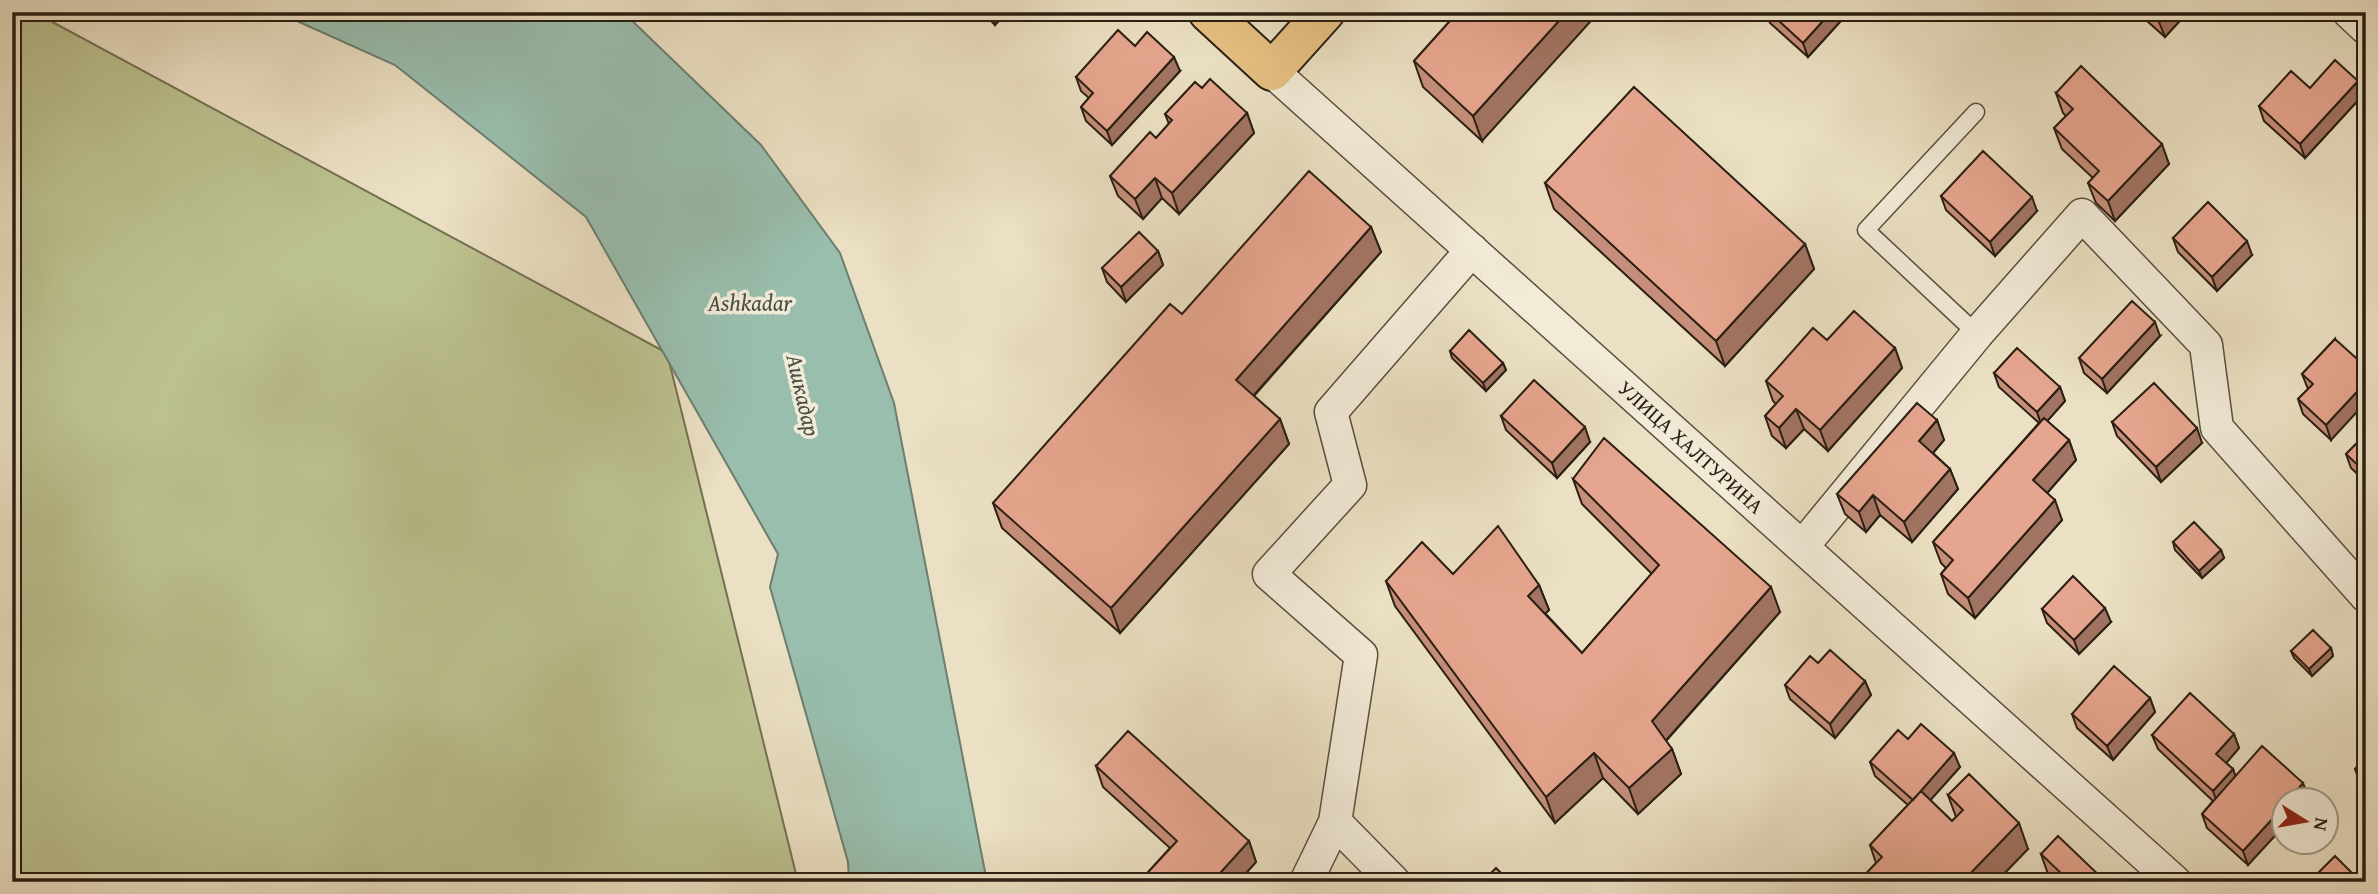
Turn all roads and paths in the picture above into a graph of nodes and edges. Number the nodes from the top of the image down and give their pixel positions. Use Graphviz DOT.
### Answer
graph roads {
  1 [pos="1208,12"];
  2 [pos="1325,12"];
  3 [pos="2349,12"];
  4 [pos="2366,28"];
  5 [pos="1272,71"];
  6 [pos="1976,112"];
  7 [pos="1472,250"];
  8 [pos="1977,334"];
  9 [pos="1802,547"];
  10 [pos="2366,596"];
  11 [pos="1335,822"];
  12 [pos="1306,882"];
  13 [pos="1394,882"];
  14 [pos="2175,882"];
  1 -- 5 [label="main road, УЛИЦА ХАЛТУРИНА"];
  2 -- 5 [label="main road"];
  3 -- 4 [label="street"];
  5 -- 7 [label="street, УЛИЦА ХАЛТУРИНА"];
  6 -- 8 [label="lane"];
  7 -- 9 [label="street, УЛИЦА ХАЛТУРИНА"];
  7 -- 11 [label="street"];
  8 -- 9 [label="street"];
  8 -- 10 [label="street"];
  9 -- 14 [label="street, УЛИЦА ХАЛТУРИНА"];
  11 -- 12 [label="street"];
  11 -- 13 [label="street"];
}
